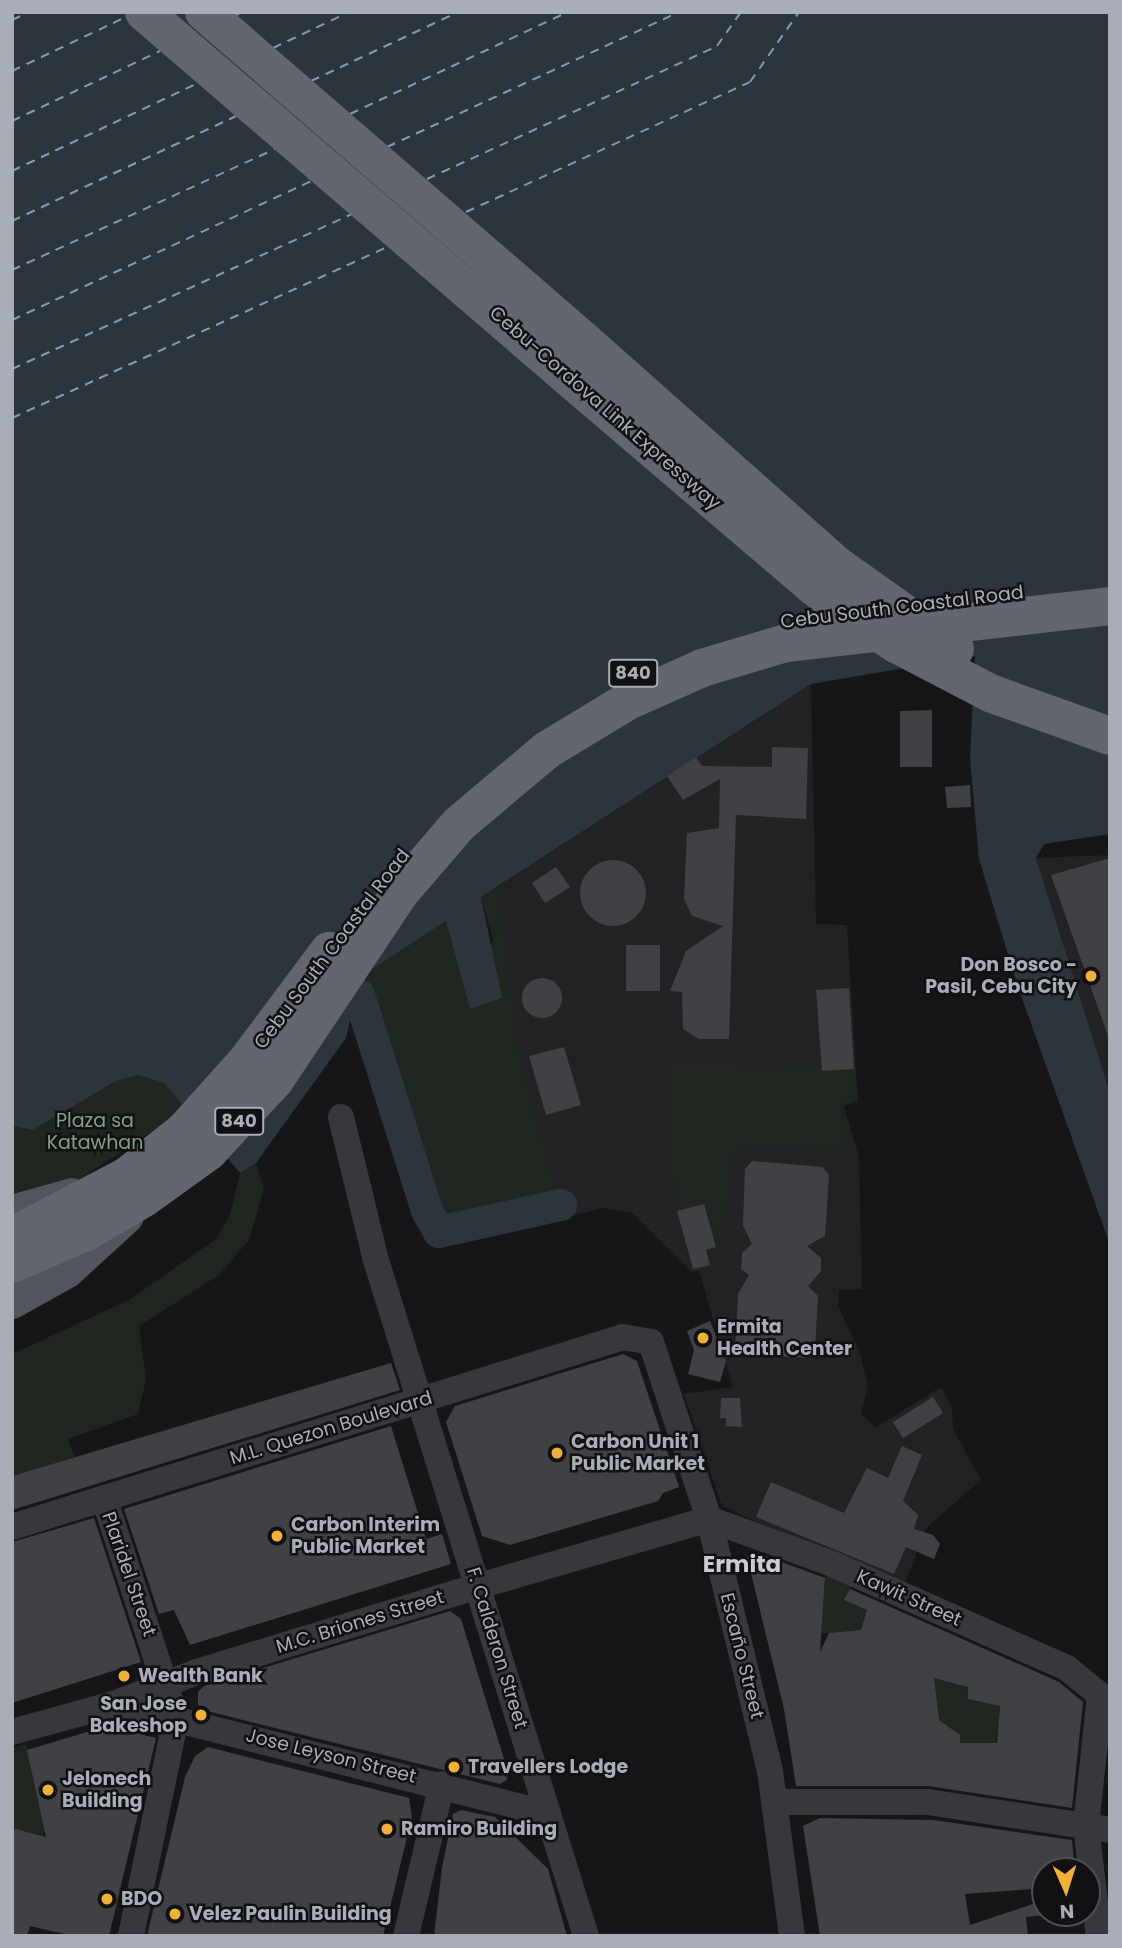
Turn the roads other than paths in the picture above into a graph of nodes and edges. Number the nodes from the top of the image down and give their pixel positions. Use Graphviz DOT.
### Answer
graph roads {
  1 [pos="144,12"];
  2 [pos="204,12"];
  3 [pos="1110,583"];
  4 [pos="1110,606"];
  5 [pos="1110,710"];
  6 [pos="1110,736"];
  7 [pos="341,1117"];
  8 [pos="133,1189"];
  9 [pos="12,1211"];
  10 [pos="12,1236"];
  11 [pos="12,1264"];
  12 [pos="12,1302"];
  13 [pos="651,1342"];
  14 [pos="419,1400"];
  15 [pos="104,1498"];
  16 [pos="709,1519"];
  17 [pos="12,1527"];
  18 [pos="479,1586"];
  19 [pos="166,1683"];
  20 [pos="114,1704"];
  21 [pos="176,1718"];
  22 [pos="12,1732"];
  23 [pos="442,1784"];
  24 [pos="774,1802"];
  25 [pos="548,1814"];
  26 [pos="1098,1828"];
  27 [pos="131,1936"];
  28 [pos="406,1936"];
  29 [pos="586,1936"];
  30 [pos="792,1936"];
  31 [pos="1099,1936"];
  1 -- 6 [label="highway, Cebu-Cordova Link Expressway, bridge"];
  2 -- 5 [label="highway, Cebu-Cordova Link Expressway, bridge"];
  3 -- 8 [label="highway, Cebu South Coastal Road / 840, bridge"];
  4 -- 8 [label="highway, Cebu South Coastal Road / 840, bridge"];
  7 -- 14 [label="street, F. Calderon Street"];
  8 -- 9 [label="main road, Cebu South Coastal Road"];
  8 -- 10 [label="highway, Cebu South Coastal Road / 840"];
  8 -- 11 [label="highway, Cebu South Coastal Road / 840"];
  8 -- 12 [label="main road, Cebu South Coastal Road"];
  13 -- 14 [label="street, M.L. Quezon Boulevard"];
  13 -- 16 [label="street, Escaño Street"];
  14 -- 15 [label="street, M.L. Quezon Boulevard"];
  14 -- 18 [label="street, F. Calderon Street"];
  15 -- 17 [label="street, M.L. Quezon Boulevard"];
  15 -- 19 [label="street, Plaridel Street"];
  16 -- 18 [label="street, M.C. Briones Street"];
  16 -- 24 [label="street, Escaño Street"];
  16 -- 26 [label="street, Kawit Street"];
  18 -- 19 [label="street, M.C. Briones Street"];
  18 -- 25 [label="street, F. Calderon Street"];
  19 -- 20 [label="street, M.C. Briones Street"];
  19 -- 21 [label="street, Plaridel Street"];
  20 -- 21 [label="street, Jose Leyson Street"];
  20 -- 22 [label="street, M.C. Briones Street"];
  21 -- 23 [label="street, Jose Leyson Street"];
  21 -- 27 [label="street, Plaridel Street"];
  23 -- 25 [label="street, Jose Leyson Street"];
  23 -- 28 [label="street"];
  24 -- 26 [label="street"];
  24 -- 30 [label="street, Escaño Street"];
  25 -- 29 [label="street, F. Calderon Street"];
  26 -- 31 [label="street"];
}
